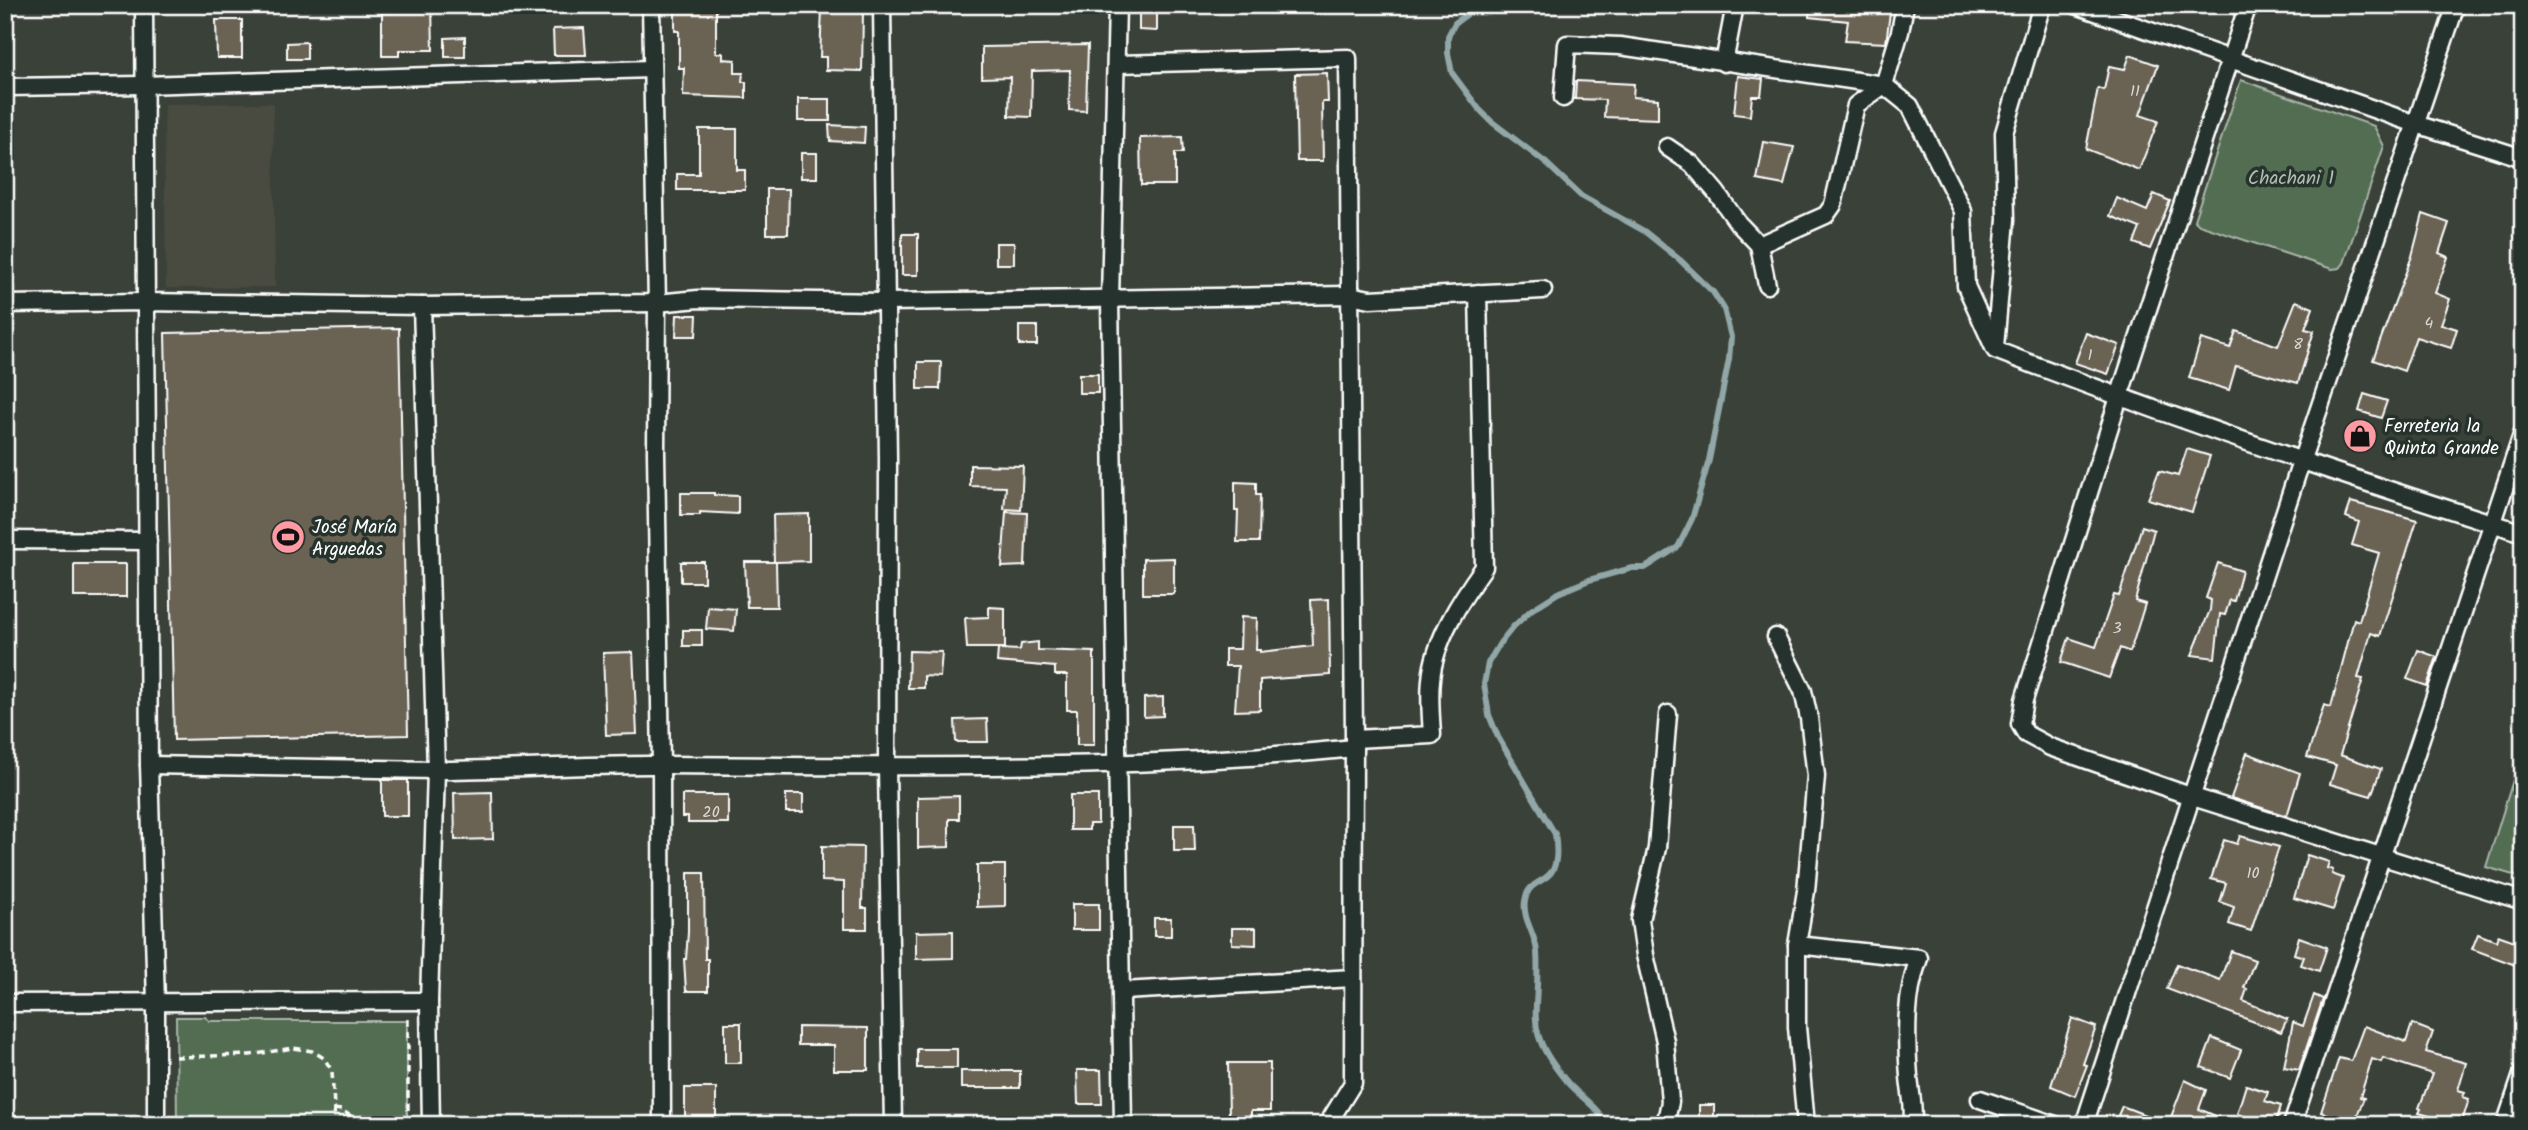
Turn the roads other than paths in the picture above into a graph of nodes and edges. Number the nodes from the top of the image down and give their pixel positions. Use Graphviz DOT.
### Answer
graph roads {
  1 [pos="144,5"];
  2 [pos="651,5"];
  3 [pos="882,5"];
  4 [pos="1116,5"];
  5 [pos="1735,5"];
  6 [pos="1905,5"];
  7 [pos="2042,5"];
  8 [pos="2076,5"];
  9 [pos="2248,5"];
  10 [pos="2456,5"];
  11 [pos="2230,59"];
  12 [pos="1724,63"];
  13 [pos="1117,64"];
  14 [pos="652,69"];
  15 [pos="143,85"];
  16 [pos="1884,85"];
  17 [pos="5,87"];
  18 [pos="1563,98"];
  19 [pos="2416,124"];
  20 [pos="1667,147"];
  21 [pos="2523,158"];
  22 [pos="1759,245"];
  23 [pos="1768,285"];
  24 [pos="1543,290"];
  25 [pos="1478,293"];
  26 [pos="1350,295"];
  27 [pos="1110,300"];
  28 [pos="145,302"];
  29 [pos="885,302"];
  30 [pos="657,303"];
  31 [pos="5,304"];
  32 [pos="422,306"];
  33 [pos="1995,349"];
  34 [pos="2119,397"];
  35 [pos="2523,432"];
  36 [pos="2301,462"];
  37 [pos="2491,523"];
  38 [pos="2523,533"];
  39 [pos="5,540"];
  40 [pos="148,541"];
  41 [pos="1776,637"];
  42 [pos="1668,714"];
  43 [pos="1354,743"];
  44 [pos="1118,764"];
  45 [pos="149,765"];
  46 [pos="661,765"];
  47 [pos="887,768"];
  48 [pos="436,769"];
  49 [pos="2193,797"];
  50 [pos="2383,857"];
  51 [pos="2523,901"];
  52 [pos="1797,945"];
  53 [pos="1353,978"];
  54 [pos="1123,991"];
  55 [pos="429,1001"];
  56 [pos="5,1003"];
  57 [pos="156,1003"];
  58 [pos="2523,1072"];
  59 [pos="1980,1099"];
  60 [pos="156,1125"];
  61 [pos="431,1125"];
  62 [pos="662,1125"];
  63 [pos="893,1125"];
  64 [pos="1123,1125"];
  65 [pos="1327,1125"];
  66 [pos="1665,1125"];
  67 [pos="1806,1125"];
  68 [pos="1913,1125"];
  69 [pos="2055,1125"];
  70 [pos="2084,1125"];
  71 [pos="2292,1125"];
  72 [pos="2505,1125"];
  1 -- 15 [label="street"];
  2 -- 14 [label="street"];
  3 -- 29 [label="street"];
  4 -- 13 [label="street"];
  5 -- 12 [label="street"];
  6 -- 16 [label="street"];
  7 -- 33 [label="street"];
  8 -- 11 [label="street"];
  9 -- 11 [label="street"];
  10 -- 19 [label="street"];
  11 -- 19 [label="street"];
  11 -- 34 [label="street"];
  12 -- 16 [label="street"];
  12 -- 18 [label="street"];
  13 -- 26 [label="street"];
  13 -- 27 [label="street"];
  14 -- 15 [label="street"];
  14 -- 30 [label="street"];
  15 -- 17 [label="street"];
  15 -- 28 [label="street"];
  16 -- 22 [label="street"];
  16 -- 33 [label="street"];
  19 -- 21 [label="street"];
  19 -- 36 [label="street"];
  20 -- 22 [label="street"];
  22 -- 23 [label="street"];
  24 -- 25 [label="street"];
  25 -- 26 [label="street"];
  25 -- 43 [label="street"];
  26 -- 27 [label="street"];
  26 -- 43 [label="street"];
  27 -- 29 [label="street"];
  27 -- 44 [label="street"];
  28 -- 31 [label="street"];
  28 -- 32 [label="street"];
  28 -- 40 [label="street"];
  29 -- 30 [label="street"];
  29 -- 47 [label="street"];
  30 -- 32 [label="street"];
  30 -- 46 [label="street"];
  32 -- 48 [label="street"];
  33 -- 34 [label="street"];
  34 -- 36 [label="street"];
  34 -- 49 [label="street"];
  35 -- 37 [label="street"];
  36 -- 37 [label="street"];
  36 -- 49 [label="street"];
  37 -- 38 [label="street"];
  37 -- 50 [label="street"];
  39 -- 40 [label="street"];
  40 -- 45 [label="street"];
  41 -- 52 [label="street"];
  42 -- 66 [label="street"];
  43 -- 44 [label="street"];
  43 -- 53 [label="street"];
  44 -- 47 [label="street"];
  44 -- 54 [label="street"];
  45 -- 48 [label="street"];
  45 -- 57 [label="street"];
  46 -- 47 [label="street"];
  46 -- 48 [label="street"];
  46 -- 62 [label="street"];
  47 -- 63 [label="street"];
  48 -- 55 [label="street"];
  49 -- 50 [label="street"];
  49 -- 70 [label="street"];
  50 -- 51 [label="street"];
  50 -- 71 [label="street"];
  52 -- 67 [label="street"];
  52 -- 68 [label="street"];
  53 -- 54 [label="street"];
  53 -- 65 [label="street"];
  54 -- 64 [label="street"];
  55 -- 57 [label="street"];
  55 -- 61 [label="street"];
  56 -- 57 [label="street"];
  57 -- 60 [label="street"];
  58 -- 72 [label="street"];
  59 -- 69 [label="street"];
}
